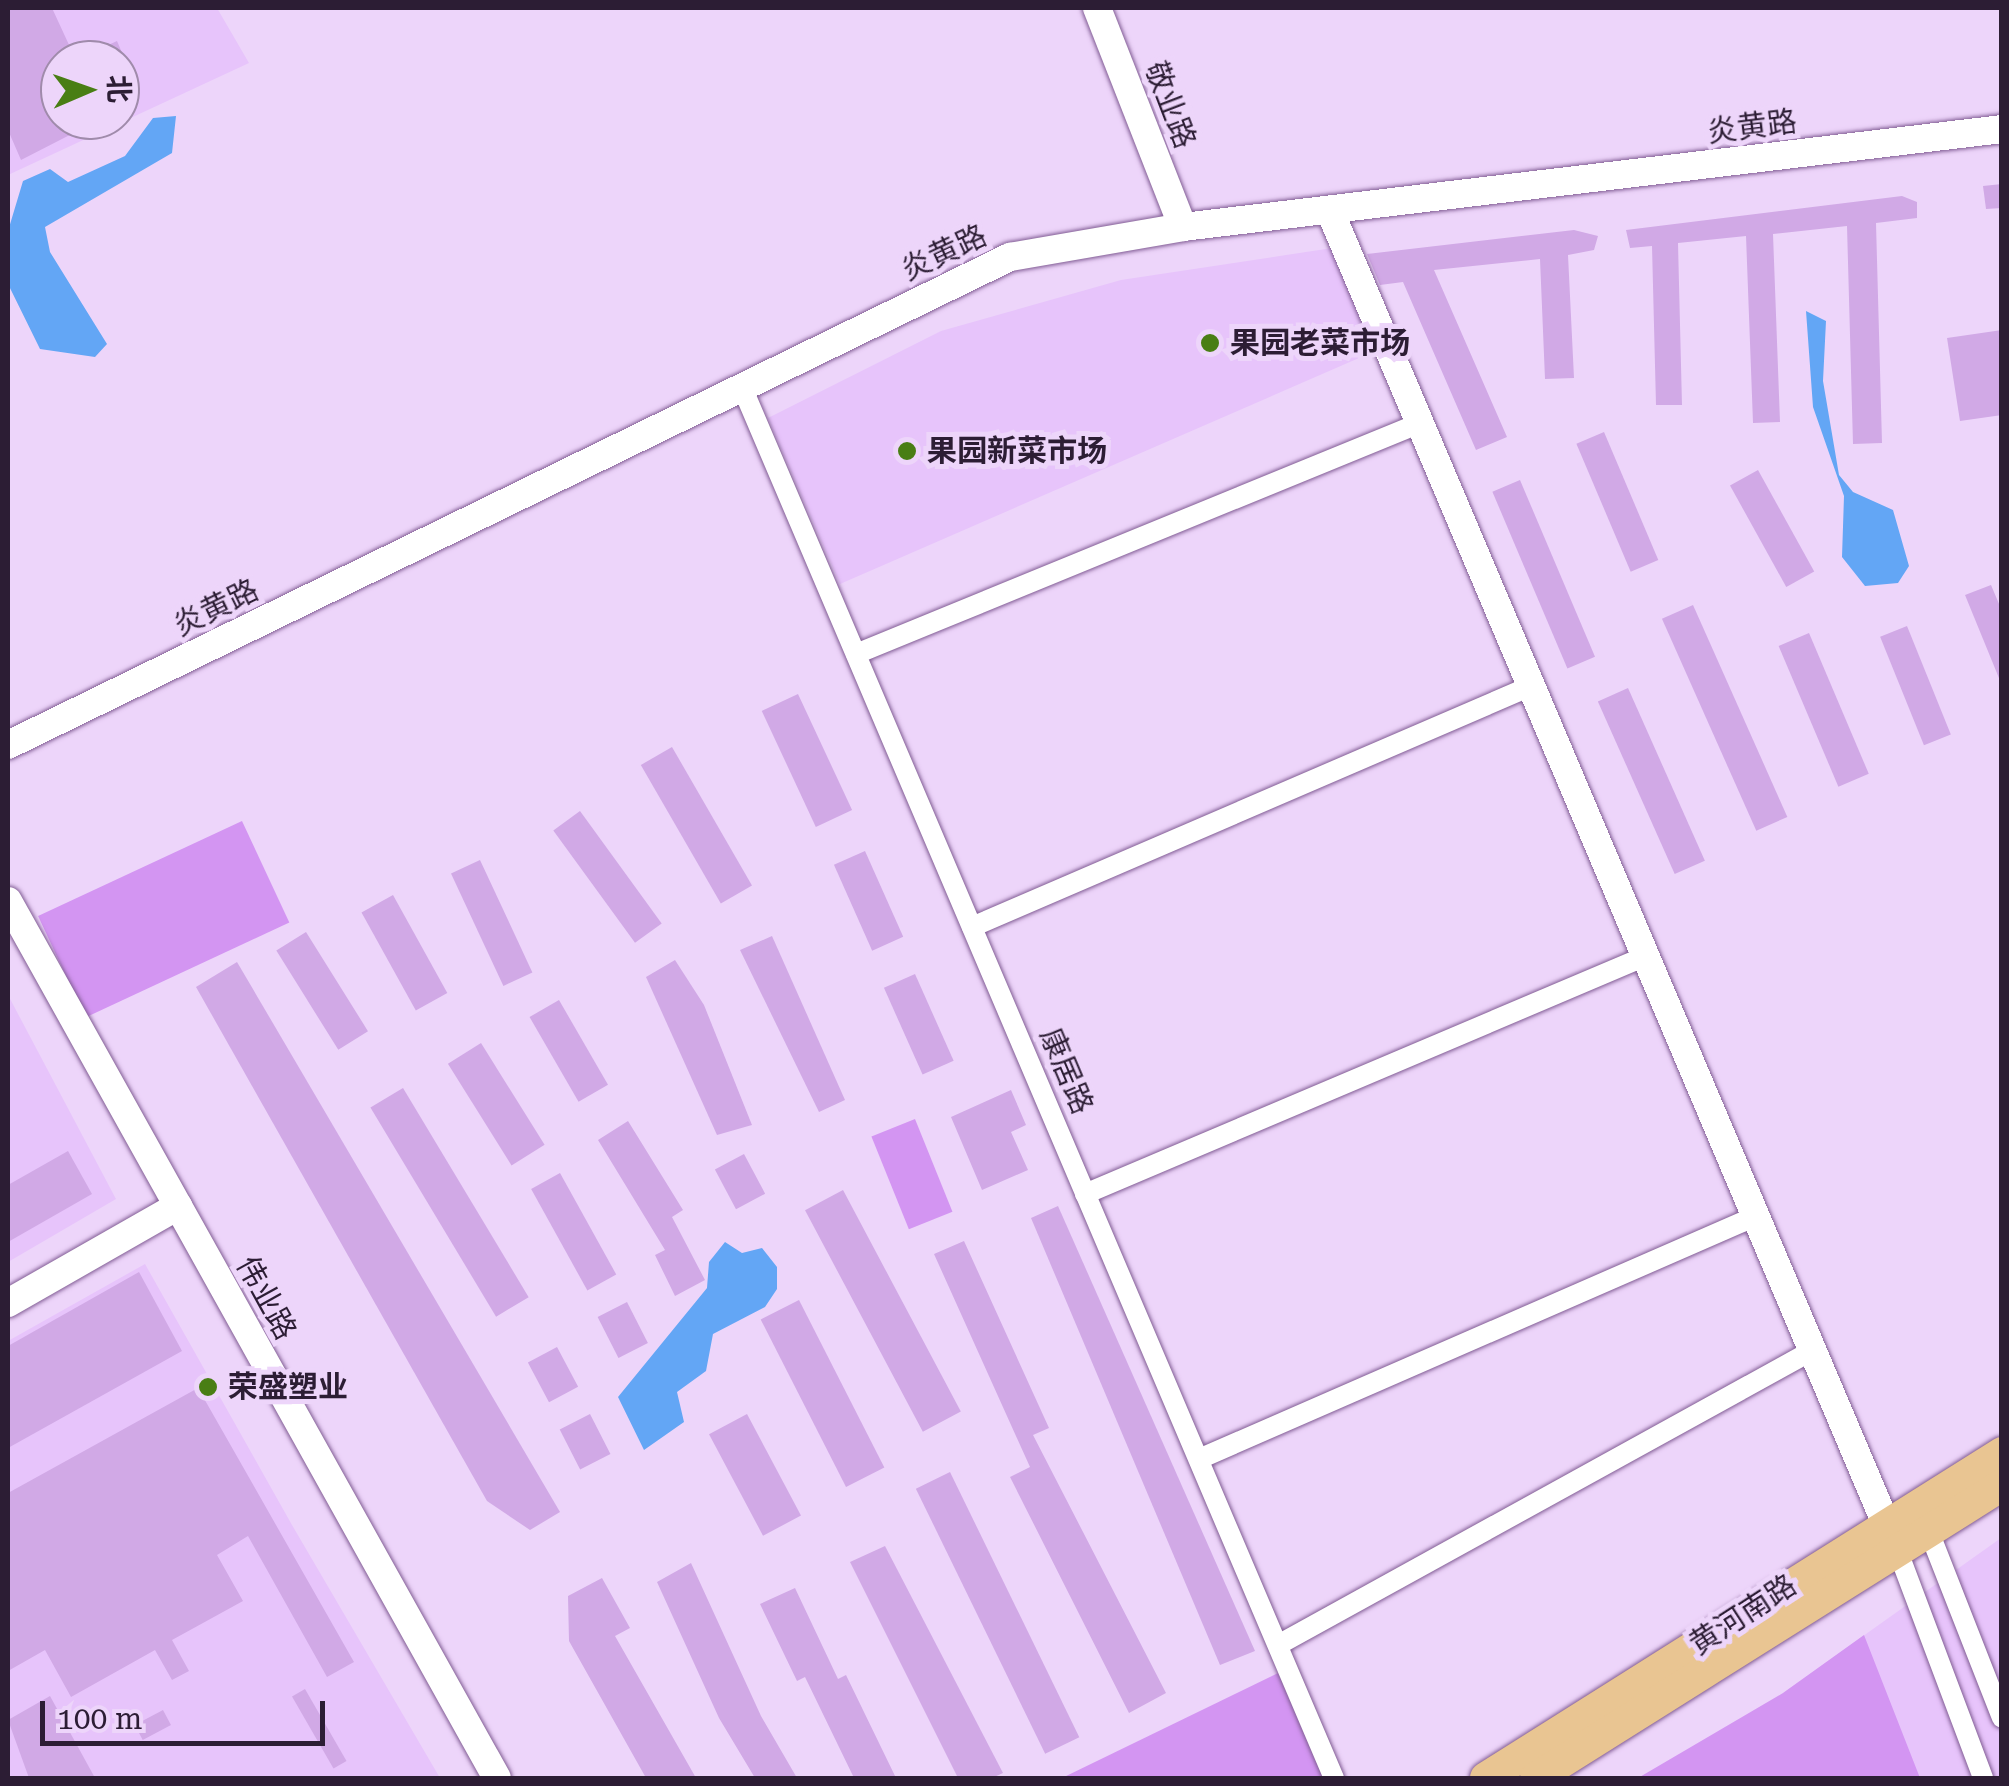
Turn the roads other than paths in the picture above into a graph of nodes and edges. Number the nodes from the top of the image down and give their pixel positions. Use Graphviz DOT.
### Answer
graph roads {
  1 [pos="1097,8"];
  2 [pos="2002,129"];
  3 [pos="1330,211"];
  4 [pos="1183,227"];
  5 [pos="742,387"];
  6 [pos="1420,423"];
  7 [pos="856,654"];
  8 [pos="1531,686"];
  9 [pos="8,746"];
  10 [pos="8,902"];
  11 [pos="972,927"];
  12 [pos="1646,956"];
  13 [pos="1086,1194"];
  14 [pos="178,1206"];
  15 [pos="1756,1216"];
  16 [pos="8,1303"];
  17 [pos="1813,1350"];
  18 [pos="2002,1454"];
  19 [pos="1198,1459"];
  20 [pos="2002,1485"];
  21 [pos="1924,1517"];
  22 [pos="1892,1536"];
  23 [pos="1278,1645"];
  24 [pos="2002,1718"];
  25 [pos="497,1778"];
  26 [pos="1334,1778"];
  27 [pos="1486,1778"];
  28 [pos="1536,1778"];
  29 [pos="1983,1778"];
  1 -- 4 [label="street, 敬业路"];
  2 -- 3 [label="street, 炎黄路"];
  3 -- 4 [label="street, 炎黄路"];
  3 -- 6 [label="street"];
  4 -- 5 [label="street, 炎黄路"];
  5 -- 7 [label="street, 康居路"];
  5 -- 9 [label="street, 炎黄路"];
  6 -- 7 [label="street"];
  6 -- 8 [label="street"];
  7 -- 11 [label="street, 康居路"];
  8 -- 11 [label="street"];
  8 -- 12 [label="street"];
  10 -- 14 [label="street, 伟业路"];
  11 -- 13 [label="street, 康居路"];
  12 -- 13 [label="street"];
  12 -- 15 [label="street"];
  13 -- 19 [label="street, 康居路"];
  14 -- 16 [label="street"];
  14 -- 25 [label="street, 伟业路"];
  15 -- 17 [label="street"];
  15 -- 19 [label="street"];
  17 -- 22 [label="street"];
  17 -- 23 [label="street"];
  18 -- 21 [label="main road, 黄河南路"];
  19 -- 23 [label="street, 康居路"];
  20 -- 21 [label="main road, 黄河南路"];
  21 -- 22 [label="main road, 黄河南路"];
  21 -- 24 [label="street"];
  22 -- 27 [label="main road, 黄河南路"];
  22 -- 28 [label="main road, 黄河南路"];
  22 -- 29 [label="street"];
  23 -- 26 [label="street, 康居路"];
}
